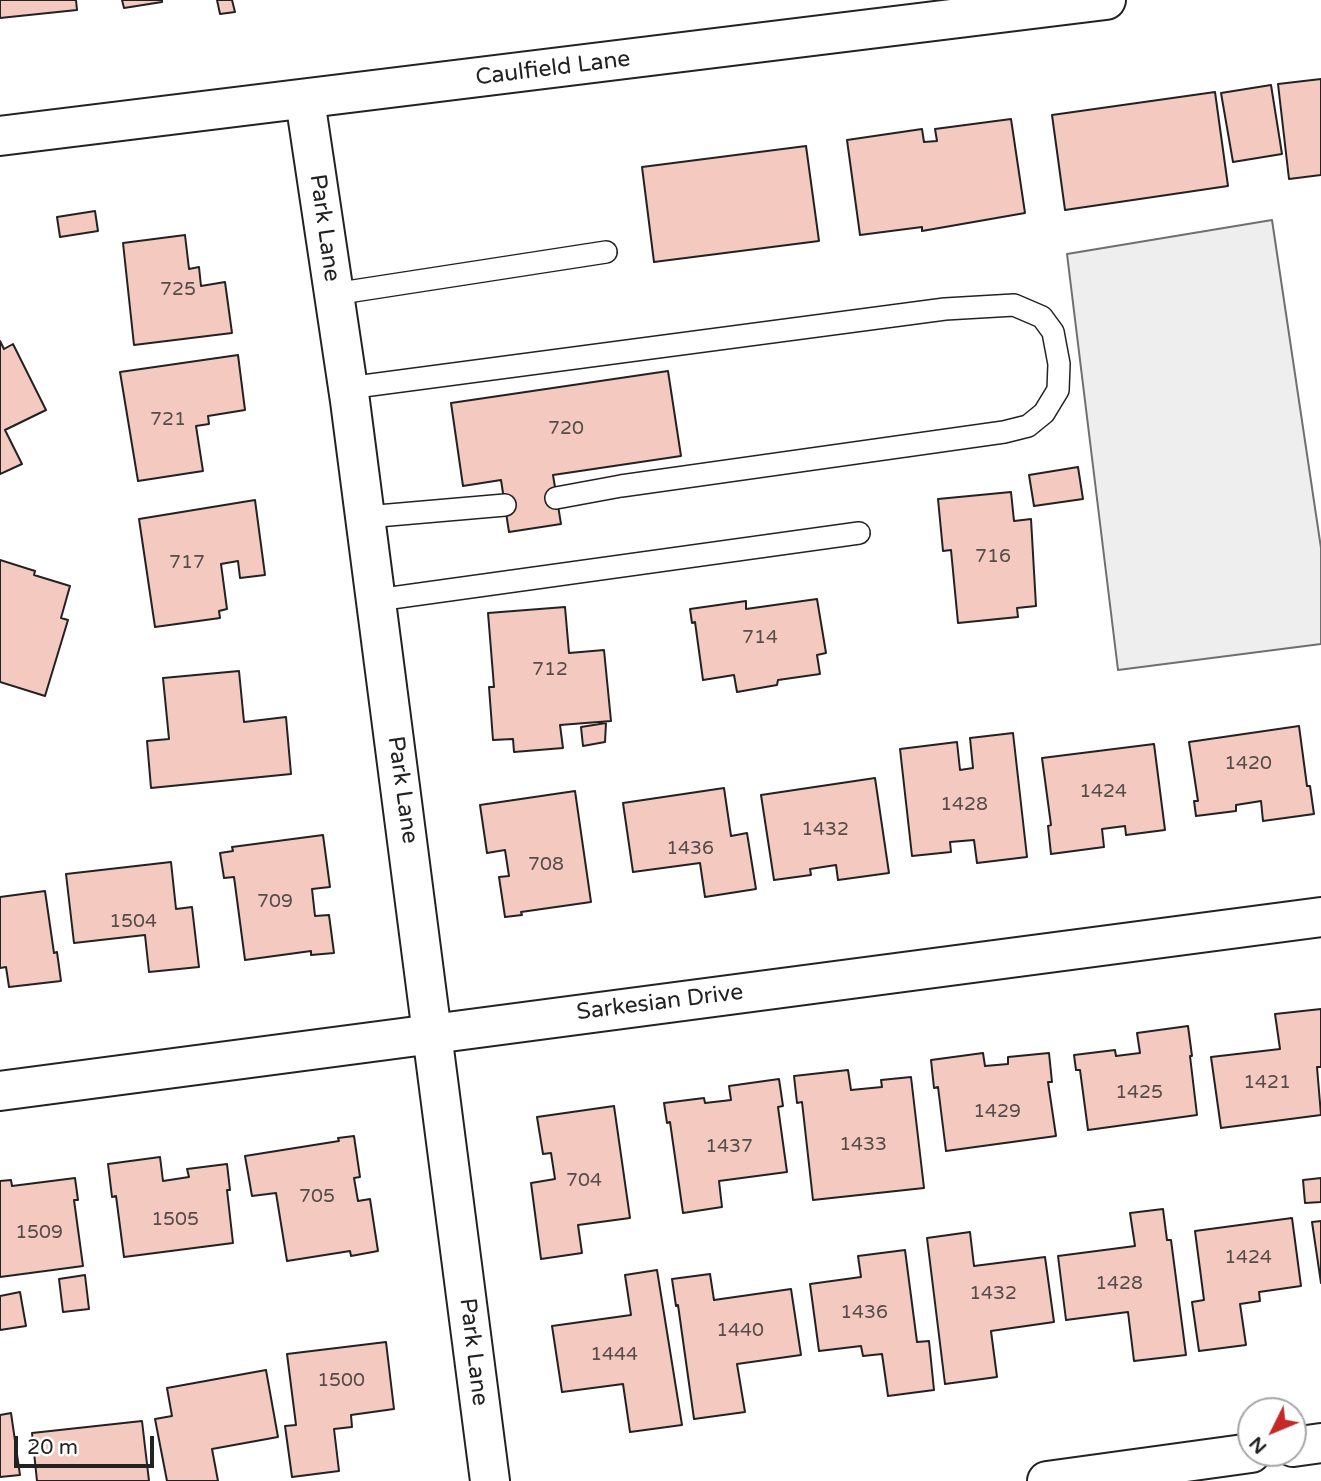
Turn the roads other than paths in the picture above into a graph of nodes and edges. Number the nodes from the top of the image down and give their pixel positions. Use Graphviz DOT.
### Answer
graph roads {
  1 [pos="1106,0"];
  2 [pos="305,100"];
  3 [pos="0,135"];
  4 [pos="606,253"];
  5 [pos="334,294"];
  6 [pos="348,388"];
  7 [pos="556,498"];
  8 [pos="505,505"];
  9 [pos="366,517"];
  10 [pos="859,533"];
  11 [pos="377,600"];
  12 [pos="1321,917"];
  13 [pos="432,1033"];
  14 [pos="0,1091"];
  15 [pos="1237,1454"];
  16 [pos="490,1481"];
  17 [pos="1047,1481"];
  1 -- 2 [label="street, Caulfield Lane"];
  2 -- 3 [label="street, Caulfield Lane"];
  2 -- 5 [label="street, Park Lane"];
  4 -- 5 [label="lane"];
  5 -- 6 [label="street, Park Lane"];
  6 -- 7 [label="lane"];
  6 -- 9 [label="street, Park Lane"];
  8 -- 9 [label="lane"];
  9 -- 11 [label="street, Park Lane"];
  10 -- 11 [label="lane"];
  11 -- 13 [label="street, Park Lane"];
  12 -- 13 [label="street, Sarkesian Drive"];
  13 -- 14 [label="street, Sarkesian Drive"];
  13 -- 16 [label="street, Park Lane"];
  15 -- 17 [label="street"];
}
